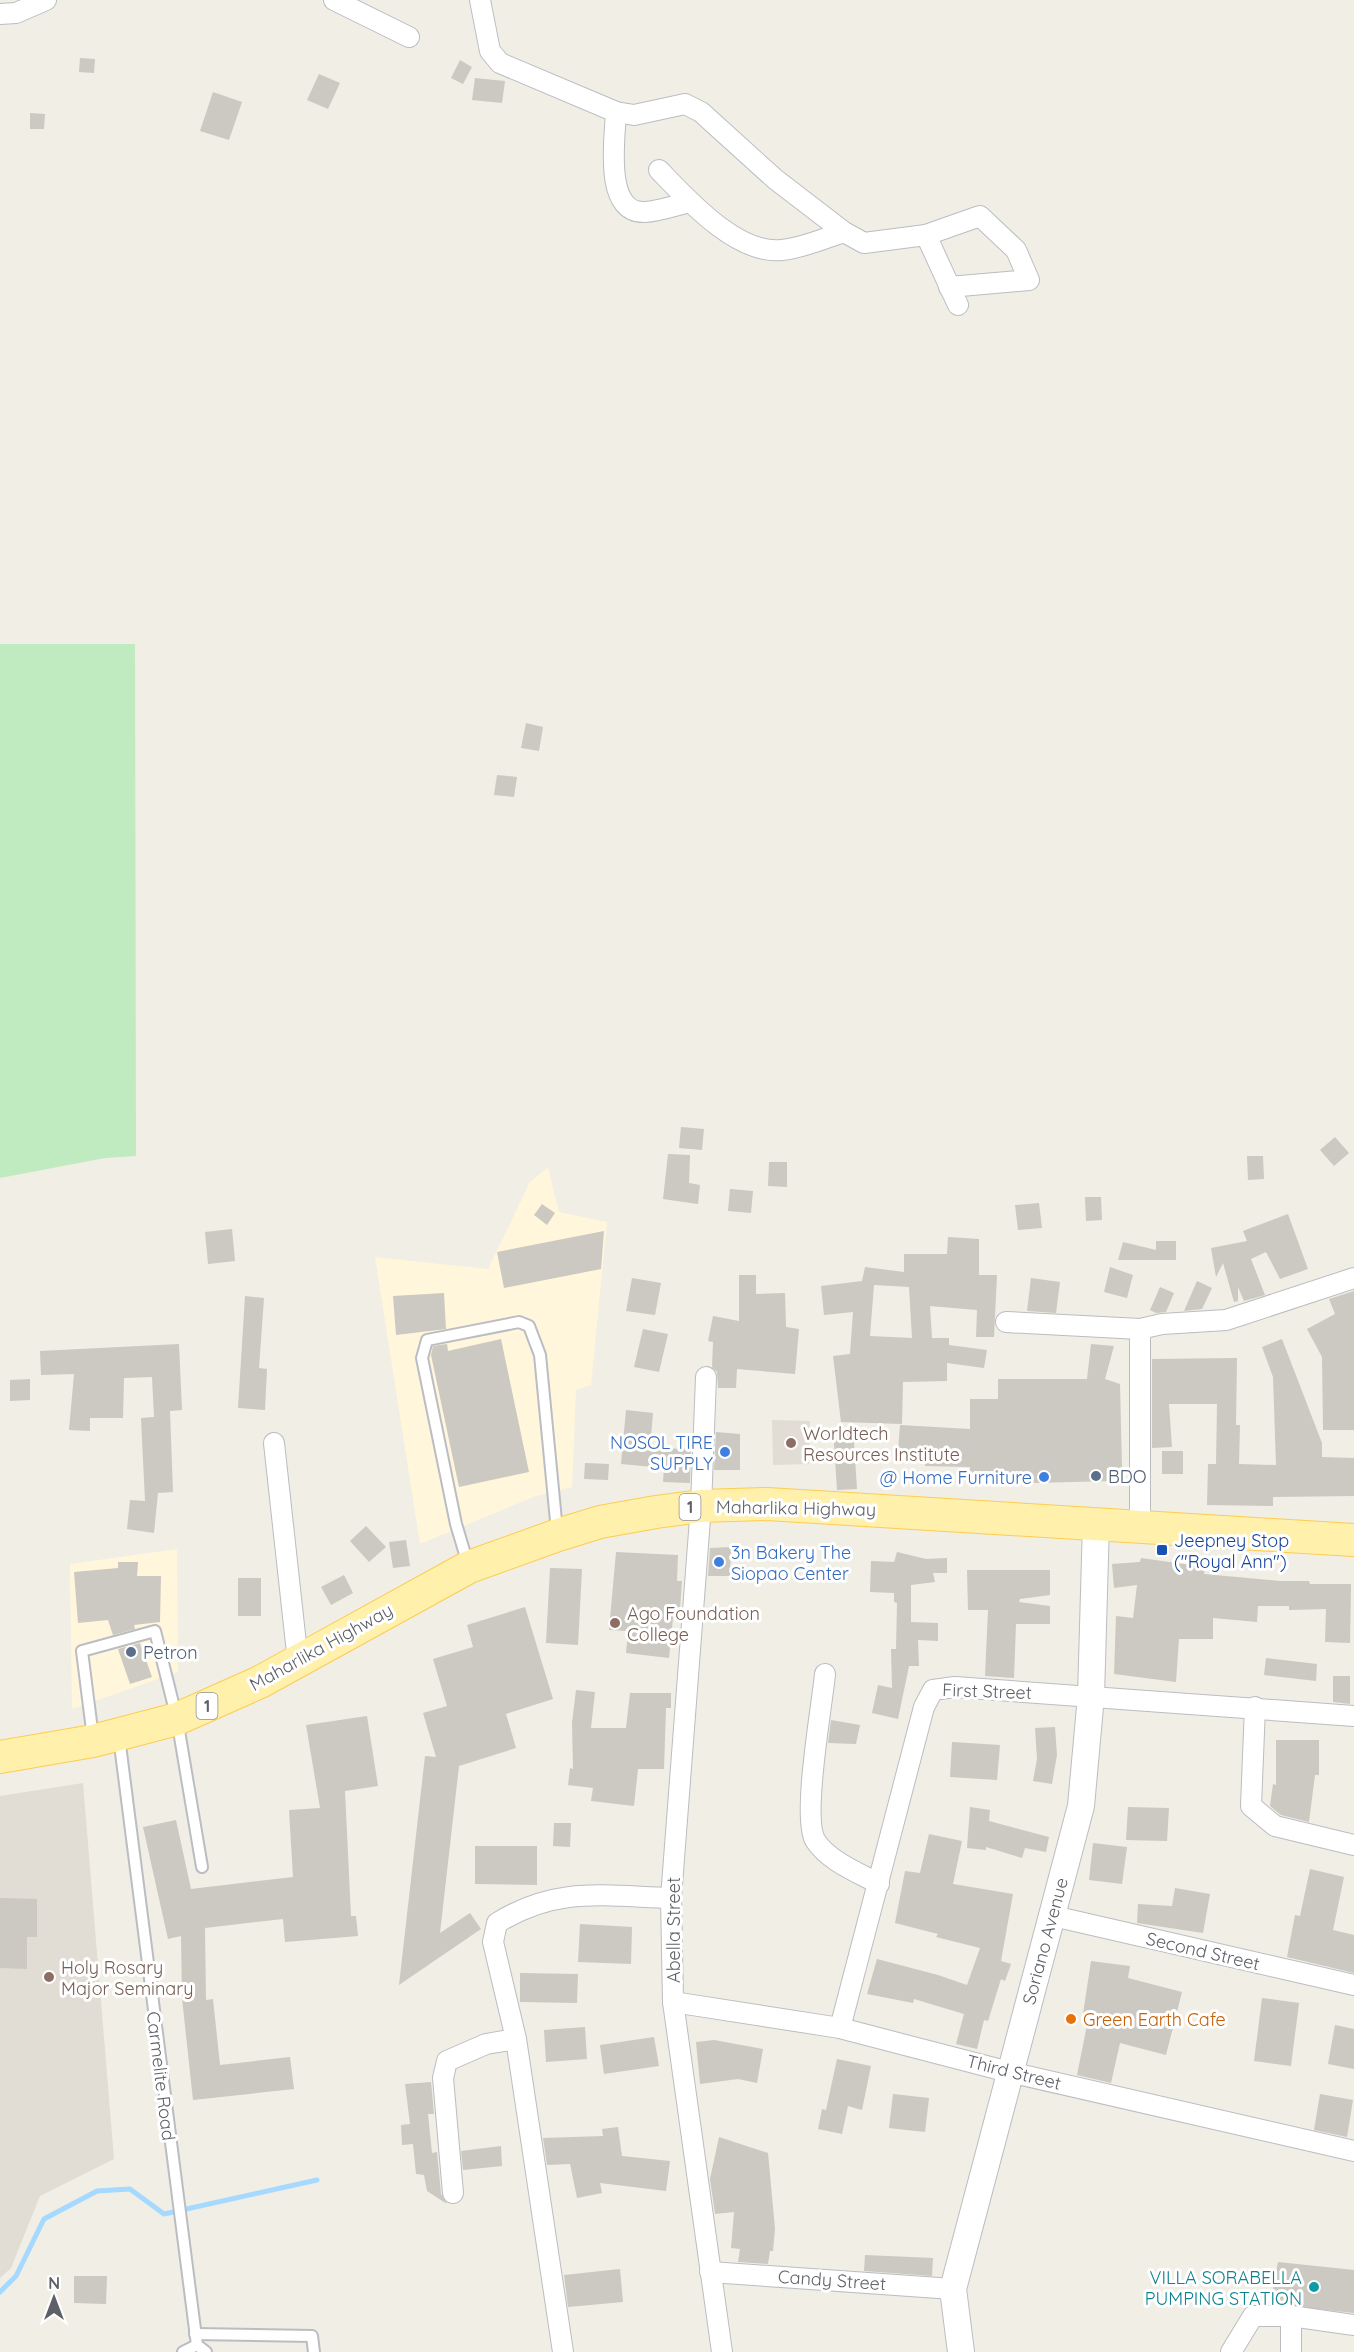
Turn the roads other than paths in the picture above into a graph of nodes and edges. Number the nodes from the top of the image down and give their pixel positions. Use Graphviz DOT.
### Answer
graph roads {
  1 [pos="46,0"];
  2 [pos="334,0"];
  3 [pos="480,0"];
  4 [pos="0,15"];
  5 [pos="409,38"];
  6 [pos="616,112"];
  7 [pos="658,170"];
  8 [pos="690,202"];
  9 [pos="844,232"];
  10 [pos="926,235"];
  11 [pos="949,286"];
  12 [pos="958,305"];
  13 [pos="1354,1278"];
  14 [pos="1006,1322"];
  15 [pos="1140,1329"];
  16 [pos="706,1377"];
  17 [pos="274,1443"];
  18 [pos="701,1506"];
  19 [pos="1096,1523"];
  20 [pos="1140,1527"];
  21 [pos="558,1535"];
  22 [pos="1354,1540"];
  23 [pos="469,1567"];
  24 [pos="298,1662"];
  25 [pos="825,1674"];
  26 [pos="1091,1696"];
  27 [pos="1255,1707"];
  28 [pos="1354,1716"];
  29 [pos="177,1719"];
  30 [pos="106,1738"];
  31 [pos="0,1757"];
  32 [pos="1354,1845"];
  33 [pos="202,1867"];
  34 [pos="879,1884"];
  35 [pos="671,1898"];
  36 [pos="1053,1916"];
  37 [pos="1354,1985"];
  38 [pos="673,2002"];
  39 [pos="840,2028"];
  40 [pos="516,2039"];
  41 [pos="1009,2072"];
  42 [pos="1354,2151"];
  43 [pos="453,2193"];
  44 [pos="710,2272"];
  45 [pos="953,2289"];
  46 [pos="1292,2316"];
  47 [pos="1354,2325"];
  48 [pos="199,2344"];
  49 [pos="183,2352"];
  50 [pos="314,2352"];
  51 [pos="563,2352"];
  52 [pos="722,2352"];
  53 [pos="961,2352"];
  54 [pos="1232,2352"];
  55 [pos="1291,2352"];
  1 -- 4 [label="street"];
  2 -- 5 [label="street"];
  3 -- 6 [label="street"];
  6 -- 8 [label="street"];
  6 -- 9 [label="street"];
  7 -- 8 [label="street"];
  8 -- 9 [label="street"];
  9 -- 10 [label="street"];
  10 -- 11 [label="street"];
  10 -- 11 [label="street"];
  11 -- 12 [label="street"];
  13 -- 15 [label="street"];
  14 -- 15 [label="street"];
  15 -- 20 [label="street"];
  16 -- 18 [label="street, Abella Street"];
  17 -- 24 [label="street"];
  18 -- 19 [label="main road, Maharlika Highway / 1"];
  18 -- 21 [label="main road, Maharlika Highway / 1"];
  18 -- 35 [label="street, Abella Street"];
  19 -- 20 [label="main road, Maharlika Highway / 1"];
  19 -- 26 [label="street, Soriano Avenue"];
  20 -- 22 [label="main road, Maharlika Highway / 1"];
  21 -- 23 [label="main road, Maharlika Highway / 1"];
  21 -- 23 [label="lane"];
  23 -- 24 [label="main road, Maharlika Highway / 1"];
  24 -- 29 [label="main road, Maharlika Highway / 1"];
  25 -- 34 [label="street"];
  26 -- 27 [label="street, First Street"];
  26 -- 34 [label="street, First Street"];
  26 -- 36 [label="street, Soriano Avenue"];
  27 -- 28 [label="street, First Street"];
  27 -- 32 [label="street"];
  29 -- 30 [label="main road, Maharlika Highway / 1"];
  29 -- 30 [label="lane, Carmelite Road"];
  29 -- 33 [label="lane"];
  30 -- 31 [label="main road, Maharlika Highway / 1"];
  30 -- 48 [label="lane, Carmelite Road"];
  34 -- 39 [label="street, First Street"];
  35 -- 38 [label="street, Abella Street"];
  35 -- 40 [label="street"];
  36 -- 37 [label="street, Second Street"];
  36 -- 41 [label="street, Soriano Avenue"];
  38 -- 39 [label="street, Third Street"];
  38 -- 44 [label="street, Abella Street"];
  39 -- 41 [label="street, Third Street"];
  40 -- 43 [label="street"];
  40 -- 51 [label="street"];
  41 -- 42 [label="street, Third Street"];
  41 -- 45 [label="street, Soriano Avenue"];
  44 -- 45 [label="street, Candy Street"];
  44 -- 52 [label="street, Abella Street"];
  45 -- 53 [label="street, Soriano Avenue"];
  46 -- 47 [label="street"];
  46 -- 54 [label="street"];
  46 -- 55 [label="street"];
  48 -- 49 [label="lane"];
  48 -- 50 [label="lane"];
}
